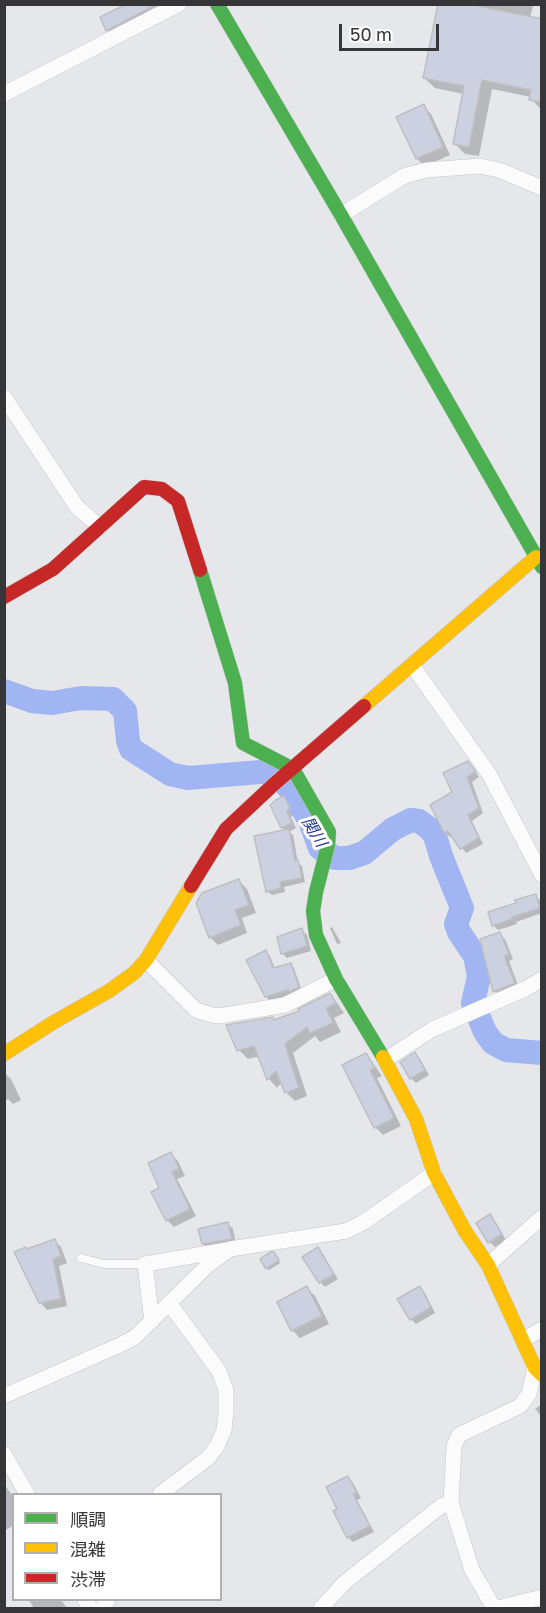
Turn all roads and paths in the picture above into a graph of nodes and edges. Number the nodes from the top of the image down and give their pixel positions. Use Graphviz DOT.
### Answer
graph roads {
  1 [pos="179,4"];
  2 [pos="217,4"];
  3 [pos="4,94"];
  4 [pos="542,188"];
  5 [pos="340,216"];
  6 [pos="4,397"];
  7 [pos="100,527"];
  8 [pos="540,559"];
  9 [pos="4,597"];
  10 [pos="412,664"];
  11 [pos="289,772"];
  12 [pos="542,875"];
  13 [pos="146,960"];
  14 [pos="336,979"];
  15 [pos="542,979"];
  16 [pos="4,1054"];
  17 [pos="385,1060"];
  18 [pos="434,1173"];
  19 [pos="542,1216"];
  20 [pos="230,1249"];
  21 [pos="81,1258"];
  22 [pos="145,1264"];
  23 [pos="488,1265"];
  24 [pos="169,1304"];
  25 [pos="152,1321"];
  26 [pos="542,1329"];
  27 [pos="523,1340"];
  28 [pos="538,1371"];
  29 [pos="4,1396"];
  30 [pos="4,1454"];
  31 [pos="26,1493"];
  32 [pos="161,1493"];
  33 [pos="451,1503"];
  34 [pos="542,1597"];
  35 [pos="321,1608"];
  36 [pos="494,1608"];
  37 [pos="500,1608"];
  1 -- 3 [label="street"];
  2 -- 5 [label="street"];
  4 -- 5 [label="street"];
  5 -- 8 [label="street"];
  6 -- 7 [label="street"];
  7 -- 9 [label="street"];
  7 -- 11 [label="street"];
  8 -- 10 [label="street"];
  10 -- 11 [label="street"];
  10 -- 12 [label="street"];
  11 -- 13 [label="street"];
  11 -- 14 [label="street"];
  13 -- 14 [label="street"];
  13 -- 16 [label="street"];
  14 -- 17 [label="street"];
  15 -- 17 [label="street"];
  17 -- 18 [label="street"];
  18 -- 20 [label="street"];
  18 -- 23 [label="street"];
  19 -- 23 [label="street"];
  20 -- 22 [label="street"];
  20 -- 24 [label="street"];
  21 -- 22 [label="lane"];
  22 -- 25 [label="street"];
  23 -- 27 [label="street"];
  24 -- 25 [label="street"];
  24 -- 32 [label="street"];
  25 -- 29 [label="street"];
  26 -- 27 [label="street"];
  27 -- 28 [label="street"];
  28 -- 33 [label="street"];
  30 -- 31 [label="street"];
  33 -- 35 [label="street"];
  33 -- 36 [label="street"];
  34 -- 37 [label="street"];
}
